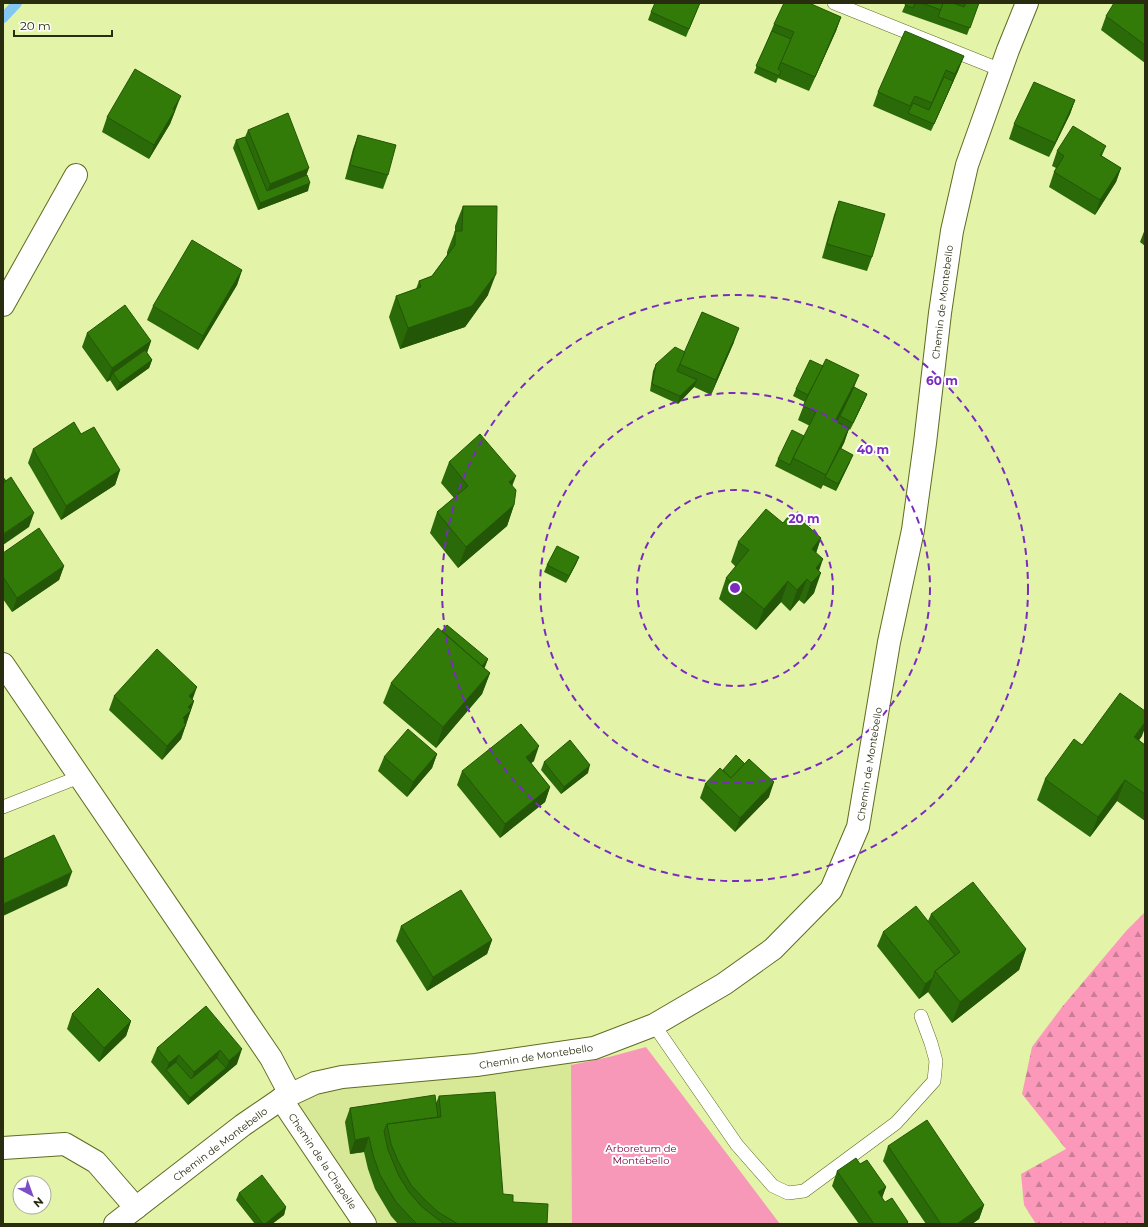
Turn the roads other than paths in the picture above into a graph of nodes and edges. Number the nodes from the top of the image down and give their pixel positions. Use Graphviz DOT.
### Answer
graph roads {
  1 [pos="834,3"];
  2 [pos="1027,3"];
  3 [pos="1001,70"];
  4 [pos="76,175"];
  5 [pos="3,305"];
  6 [pos="3,664"];
  7 [pos="79,777"];
  8 [pos="3,807"];
  9 [pos="921,1016"];
  10 [pos="654,1025"];
  11 [pos="285,1096"];
  12 [pos="3,1148"];
  13 [pos="136,1208"];
  14 [pos="115,1224"];
  15 [pos="365,1224"];
  1 -- 3 [label="lane"];
  2 -- 3 [label="street, Chemin de Montebello"];
  3 -- 10 [label="street, Chemin de Montebello"];
  4 -- 5 [label="street"];
  6 -- 7 [label="street, Chemin de la Chapelle"];
  7 -- 8 [label="lane"];
  7 -- 11 [label="street, Chemin de la Chapelle"];
  9 -- 10 [label="lane"];
  10 -- 11 [label="street, Chemin de Montebello"];
  11 -- 13 [label="street, Chemin de Montebello"];
  11 -- 15 [label="street, Chemin de la Chapelle"];
  12 -- 13 [label="street"];
  13 -- 14 [label="street, Chemin de Montebello"];
}
